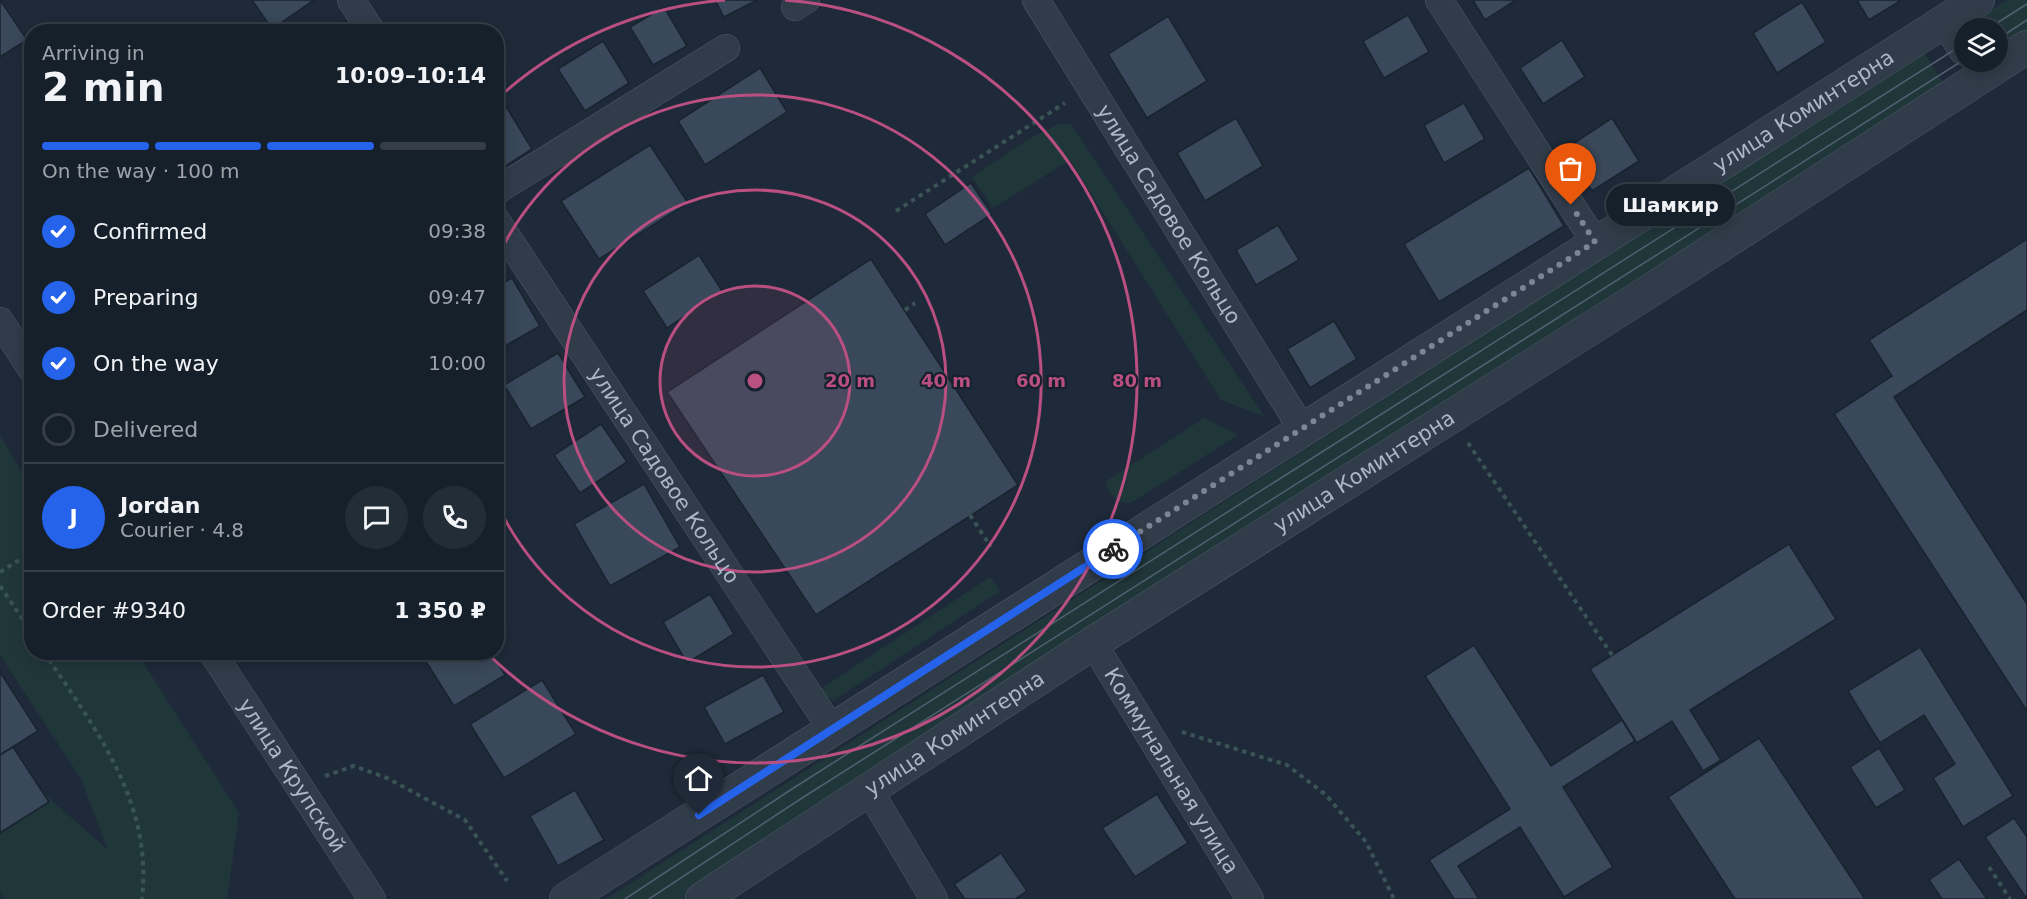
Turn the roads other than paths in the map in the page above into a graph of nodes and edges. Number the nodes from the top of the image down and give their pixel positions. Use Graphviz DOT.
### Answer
graph roads {
  1 [pos="351,0"];
  2 [pos="1036,0"];
  3 [pos="1439,0"];
  4 [pos="1978,0"];
  5 [pos="1947,21"];
  6 [pos="367,24"];
  7 [pos="1954,32"];
  8 [pos="2027,47"];
  9 [pos="726,48"];
  10 [pos="2008,56"];
  11 [pos="1974,72"];
  12 [pos="504,186"];
  13 [pos="504,232"];
  14 [pos="1595,242"];
  15 [pos="0,321"];
  16 [pos="24,358"];
  17 [pos="1302,429"];
  18 [pos="1093,643"];
  19 [pos="217,660"];
  20 [pos="833,731"];
  21 [pos="869,790"];
  22 [pos="372,899"];
  23 [pos="566,899"];
  24 [pos="702,899"];
  25 [pos="934,899"];
  26 [pos="1250,899"];
  1 -- 6 [label="street"];
  2 -- 17 [label="street, улица Садовое Кольцо"];
  3 -- 14 [label="street"];
  4 -- 5 [label="street, улица Коминтерна"];
  5 -- 7 [label="street"];
  5 -- 14 [label="street, улица Коминтерна"];
  8 -- 10 [label="street, улица Коминтерна"];
  9 -- 12 [label="street"];
  11 -- 18 [label="street, улица Коминтерна"];
  13 -- 20 [label="street, улица Садовое Кольцо"];
  14 -- 17 [label="street, улица Коминтерна"];
  15 -- 16 [label="street"];
  17 -- 20 [label="street, улица Коминтерна"];
  18 -- 21 [label="street, улица Коминтерна"];
  18 -- 26 [label="street, Коммунальная улица"];
  19 -- 22 [label="street, улица Крупской"];
  20 -- 23 [label="street, улица Коминтерна"];
  21 -- 24 [label="street, улица Коминтерна"];
  21 -- 25 [label="street"];
}
